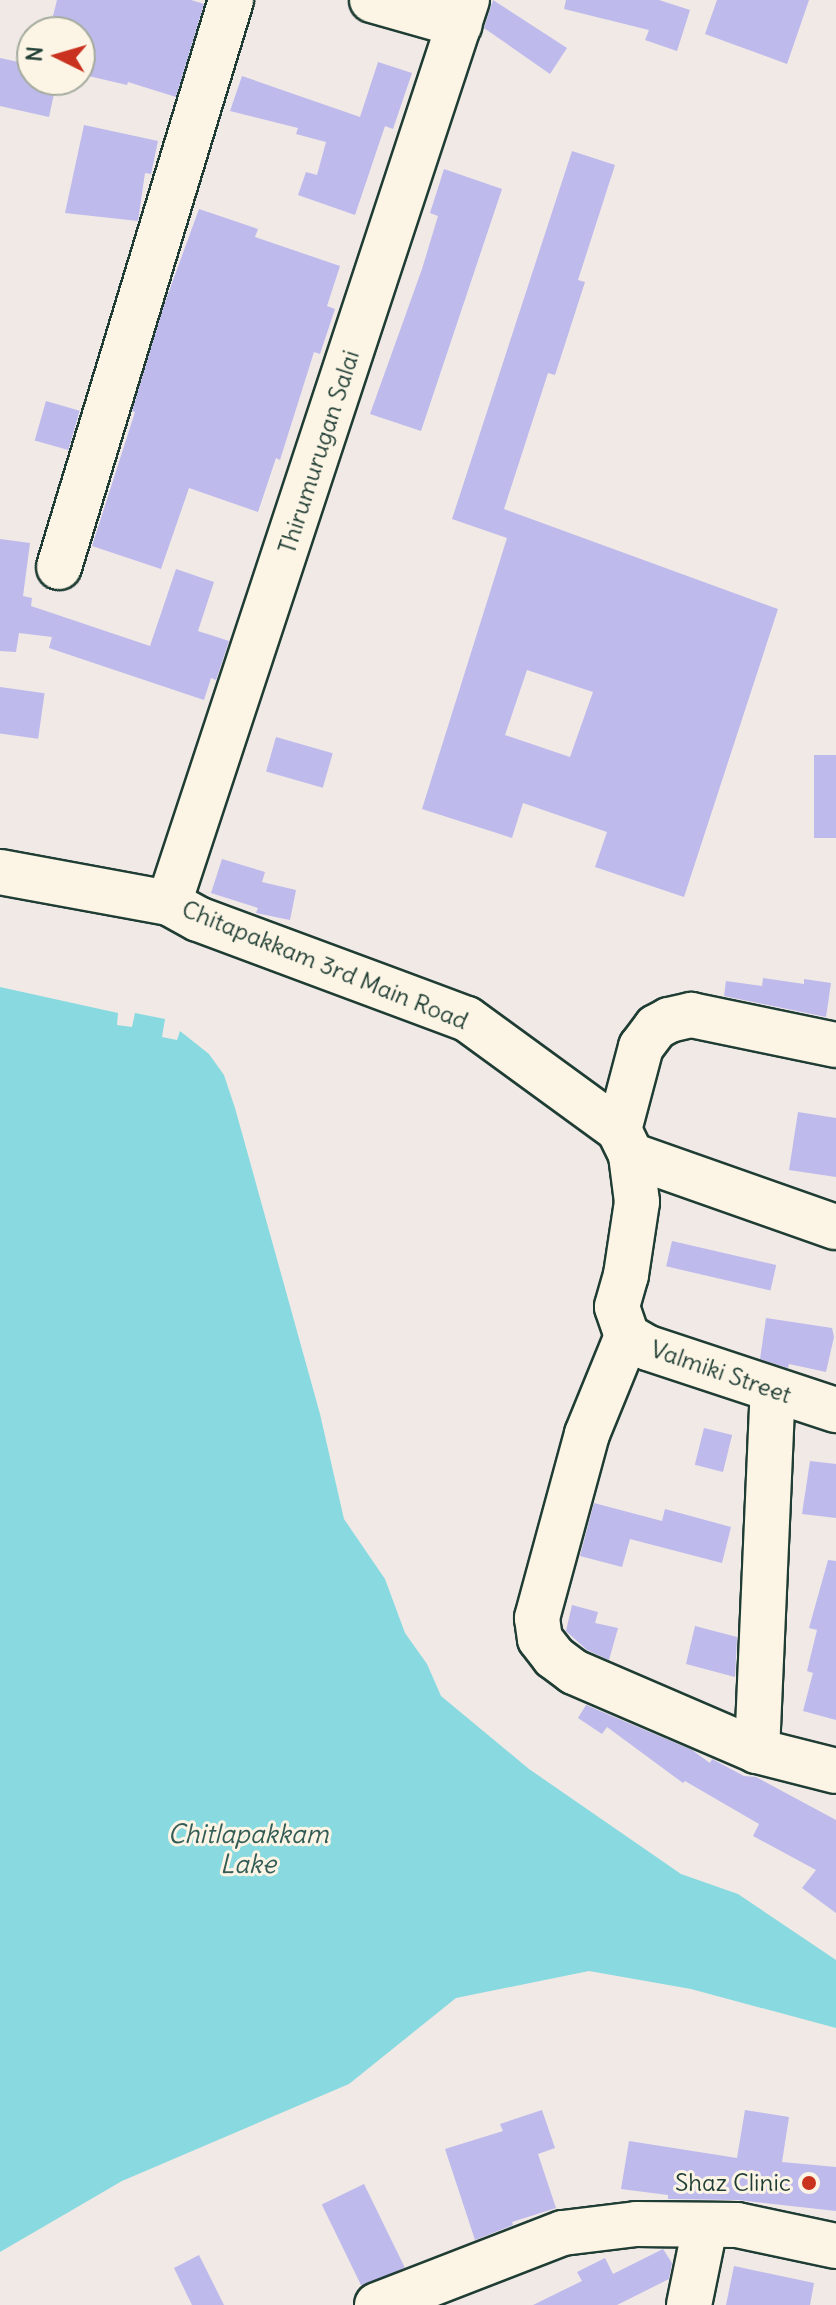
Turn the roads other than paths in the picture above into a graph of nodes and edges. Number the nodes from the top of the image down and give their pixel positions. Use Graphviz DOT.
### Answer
graph roads {
  1 [pos="231,0"];
  2 [pos="372,0"];
  3 [pos="464,13"];
  4 [pos="59,567"];
  5 [pos="0,872"];
  6 [pos="169,903"];
  7 [pos="836,1045"];
  8 [pos="625,1143"];
  9 [pos="836,1227"];
  10 [pos="627,1336"];
  11 [pos="773,1391"];
  12 [pos="836,1410"];
  13 [pos="757,1751"];
  14 [pos="836,1771"];
  15 [pos="705,2227"];
  16 [pos="836,2246"];
  17 [pos="377,2305"];
  18 [pos="689,2305"];
  1 -- 4 [label="street"];
  2 -- 3 [label="street"];
  3 -- 6 [label="street, Thirumurugan Salai"];
  5 -- 6 [label="street, Chitapakkam 3rd Main Road"];
  6 -- 8 [label="street, Chitapakkam 3rd Main Road"];
  7 -- 8 [label="street"];
  8 -- 9 [label="street, Chitapakkam 3rd Main Road"];
  8 -- 10 [label="street, Valmiki Street"];
  10 -- 11 [label="street, Valmiki Street"];
  10 -- 13 [label="street"];
  11 -- 12 [label="street, Valmiki Street"];
  11 -- 13 [label="street"];
  13 -- 14 [label="street"];
  15 -- 16 [label="street"];
  15 -- 17 [label="street"];
  15 -- 18 [label="street"];
}
